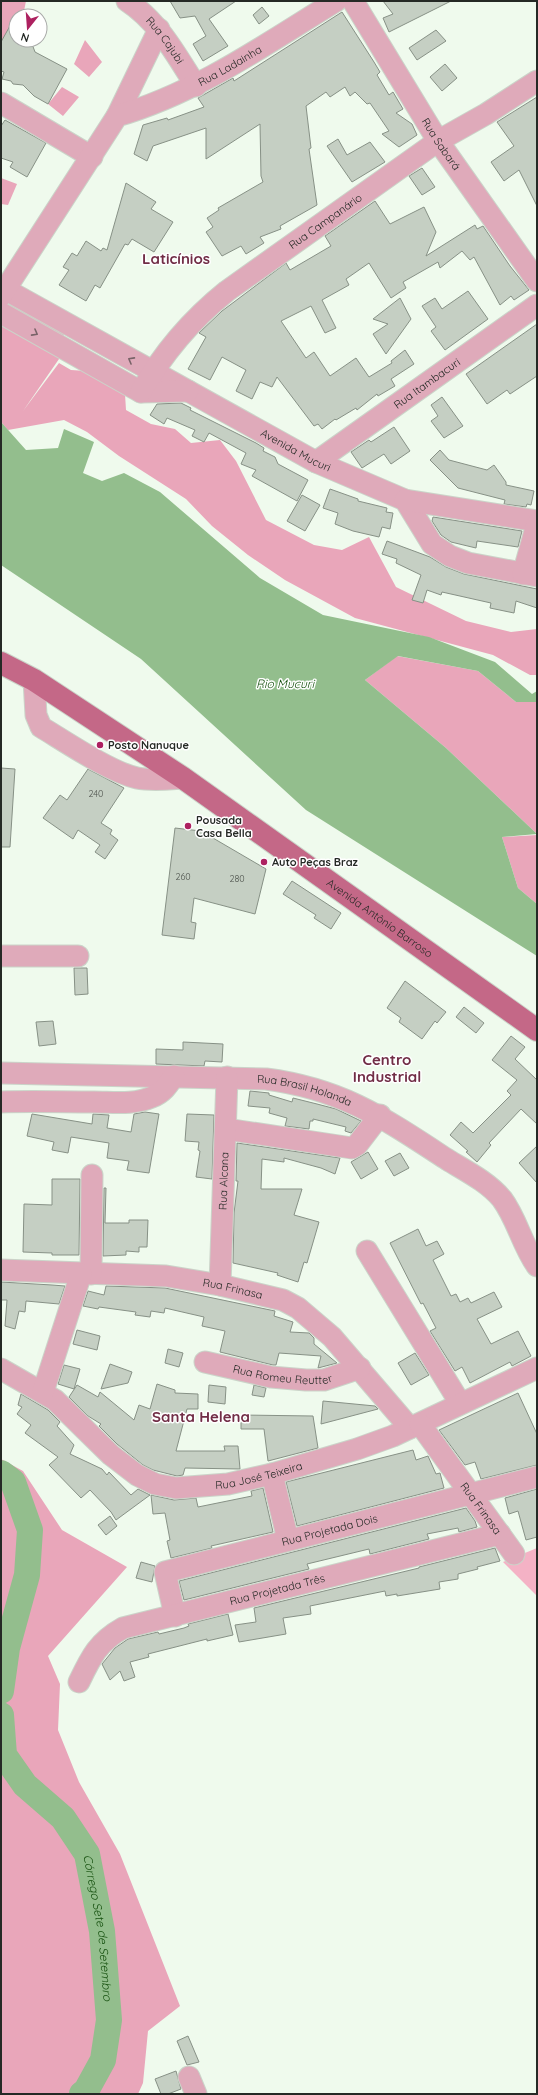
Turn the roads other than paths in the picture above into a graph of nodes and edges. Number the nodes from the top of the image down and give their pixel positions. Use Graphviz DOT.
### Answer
graph roads {
  1 [pos="127,1"];
  2 [pos="336,1"];
  3 [pos="353,1"];
  4 [pos="159,29"];
  5 [pos="537,81"];
  6 [pos="196,86"];
  7 [pos="1,103"];
  8 [pos="117,116"];
  9 [pos="438,141"];
  10 [pos="92,157"];
  11 [pos="537,281"];
  12 [pos="2,291"];
  13 [pos="537,305"];
  14 [pos="1,313"];
  15 [pos="153,372"];
  16 [pos="191,391"];
  17 [pos="142,392"];
  18 [pos="316,462"];
  19 [pos="405,500"];
  20 [pos="537,521"];
  21 [pos="537,524"];
  22 [pos="530,575"];
  23 [pos="1,663"];
  24 [pos="34,680"];
  25 [pos="183,778"];
  26 [pos="1,956"];
  27 [pos="78,956"];
  28 [pos="537,1030"];
  29 [pos="1,1073"];
  30 [pos="174,1076"];
  31 [pos="227,1077"];
  32 [pos="1,1102"];
  33 [pos="380,1115"];
  34 [pos="226,1129"];
  35 [pos="92,1175"];
  36 [pos="367,1251"];
  37 [pos="537,1266"];
  38 [pos="1,1270"];
  39 [pos="86,1274"];
  40 [pos="220,1285"];
  41 [pos="205,1362"];
  42 [pos="360,1368"];
  43 [pos="537,1368"];
  44 [pos="1,1369"];
  45 [pos="43,1392"];
  46 [pos="460,1403"];
  47 [pos="415,1426"];
  48 [pos="272,1474"];
  49 [pos="537,1476"];
  50 [pos="470,1495"];
  51 [pos="500,1534"];
  52 [pos="288,1540"];
  53 [pos="514,1554"];
  54 [pos="175,1616"];
  55 [pos="79,1682"];
  1 -- 4 [label="street, Rua Cajubi"];
  2 -- 6 [label="street, Rua Ladainha"];
  3 -- 9 [label="street, Rua Sabará"];
  4 -- 6 [label="street, Rua Cajubi"];
  4 -- 8 [label="street"];
  5 -- 9 [label="street, Rua Campanário"];
  6 -- 8 [label="street, Rua Ladainha"];
  7 -- 10 [label="street"];
  8 -- 10 [label="street"];
  9 -- 11 [label="street, Rua Sabará"];
  9 -- 15 [label="street, Rua Campanário"];
  10 -- 12 [label="street"];
  15 -- 12 [label="street, Avenida Mucuri, one-way"];
  13 -- 18 [label="street, Rua Itambacuri"];
  14 -- 17 [label="street, one-way"];
  15 -- 16 [label="street, Avenida Mucuri"];
  15 -- 17 [label="street, Rua Campanário"];
  16 -- 17 [label="street"];
  16 -- 18 [label="street, Avenida Mucuri"];
  18 -- 19 [label="street, Avenida Mucuri"];
  19 -- 20 [label="street, Avenida Mucuri"];
  19 -- 22 [label="street"];
  21 -- 22 [label="street"];
  23 -- 24 [label="main road, Avenida Antônio Barroso"];
  24 -- 25 [label="main road, Avenida Antônio Barroso"];
  24 -- 25 [label="street"];
  25 -- 28 [label="main road, Avenida Antônio Barroso"];
  26 -- 27 [label="street"];
  29 -- 30 [label="street, Rua Brasil Holanda"];
  30 -- 31 [label="street, Rua Brasil Holanda"];
  30 -- 32 [label="street"];
  31 -- 33 [label="street, Rua Brasil Holanda"];
  31 -- 34 [label="street, Rua Alcana"];
  33 -- 34 [label="street"];
  33 -- 37 [label="street, Rua Brasil Holanda"];
  34 -- 40 [label="street, Rua Alcana"];
  35 -- 39 [label="street"];
  36 -- 46 [label="street"];
  38 -- 39 [label="street, Rua Frinasa"];
  39 -- 40 [label="street, Rua Frinasa"];
  39 -- 45 [label="street"];
  40 -- 42 [label="street, Rua Frinasa"];
  41 -- 42 [label="street, Rua Romeu Reutter"];
  42 -- 47 [label="street, Rua Frinasa"];
  43 -- 46 [label="street, Rua José Teixeira"];
  44 -- 45 [label="street, Rua José Teixeira"];
  45 -- 48 [label="street, Rua José Teixeira"];
  46 -- 47 [label="street, Rua José Teixeira"];
  47 -- 48 [label="street, Rua José Teixeira"];
  47 -- 50 [label="street, Rua Frinasa"];
  48 -- 52 [label="street"];
  49 -- 50 [label="street, Rua Projetada Dois"];
  50 -- 51 [label="street, Rua Frinasa"];
  50 -- 52 [label="street, Rua Projetada Dois"];
  51 -- 53 [label="street, Rua Frinasa"];
  51 -- 54 [label="street, Rua Projetada Três"];
  52 -- 54 [label="street, Rua Projetada Dois"];
  54 -- 55 [label="street, Rua Projetada Três"];
}
